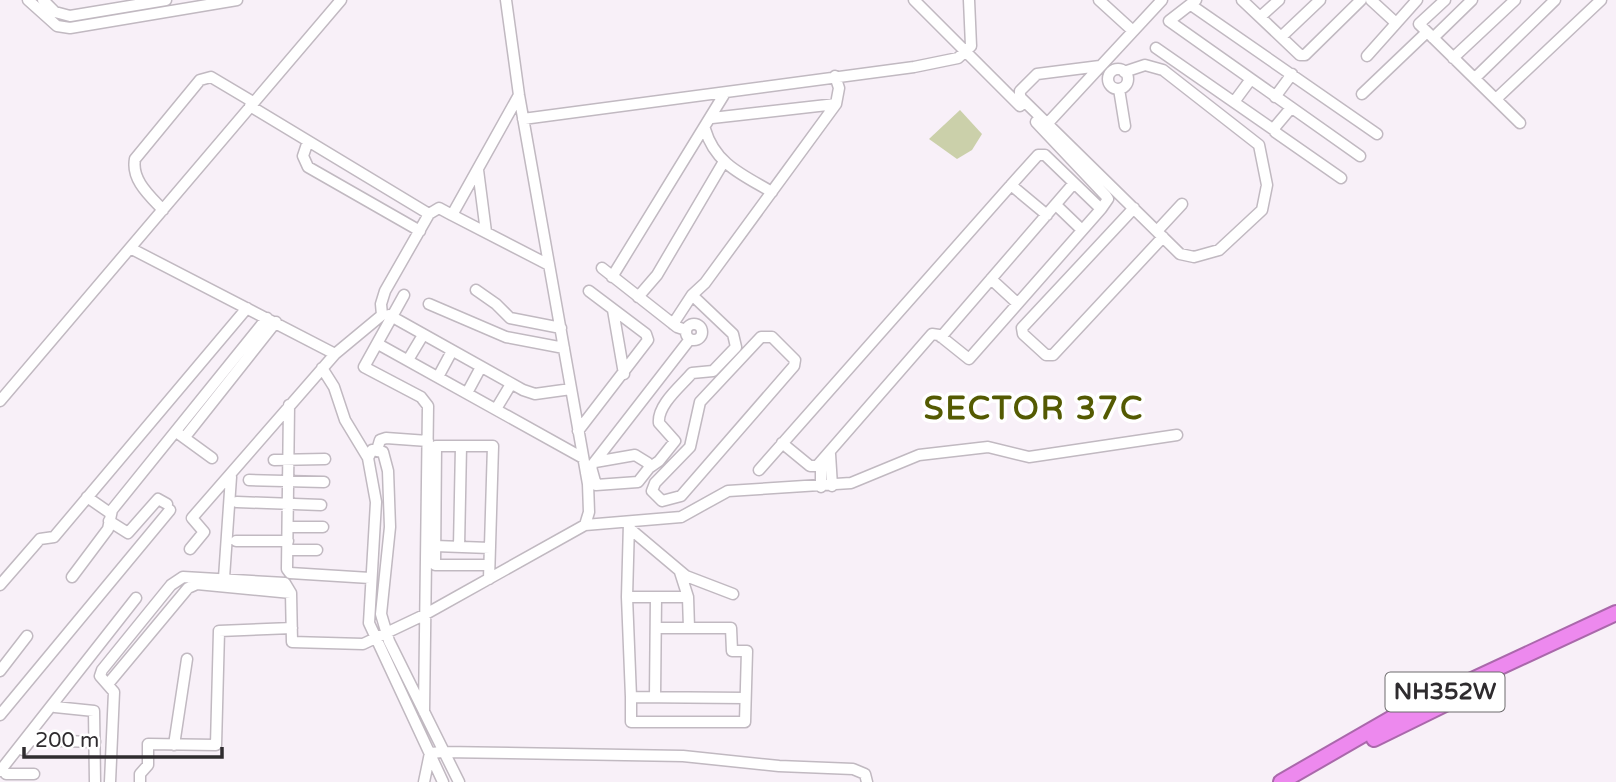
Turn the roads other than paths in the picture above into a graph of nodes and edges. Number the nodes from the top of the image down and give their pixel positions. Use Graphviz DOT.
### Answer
graph roads {
  1 [pos="28,0"];
  2 [pos="43,0"];
  3 [pos="166,0"];
  4 [pos="237,0"];
  5 [pos="341,0"];
  6 [pos="506,0"];
  7 [pos="914,0"];
  8 [pos="969,0"];
  9 [pos="1100,0"];
  10 [pos="1162,0"];
  11 [pos="1242,0"];
  12 [pos="1279,0"];
  13 [pos="1320,0"];
  14 [pos="1371,0"];
  15 [pos="1417,0"];
  16 [pos="1445,0"];
  17 [pos="1472,0"];
  18 [pos="1515,0"];
  19 [pos="1555,0"];
  20 [pos="1601,0"];
  21 [pos="1354,2"];
  22 [pos="1194,3"];
  23 [pos="1260,17"];
  24 [pos="1396,23"];
  25 [pos="1133,31"];
  26 [pos="1430,35"];
  27 [pos="1281,37"];
  28 [pos="1119,46"];
  29 [pos="1156,48"];
  30 [pos="968,52"];
  31 [pos="1367,56"];
  32 [pos="1453,58"];
  33 [pos="1098,69"];
  34 [pos="1123,71"];
  35 [pos="1292,74"];
  36 [pos="835,76"];
  37 [pos="1108,78"];
  38 [pos="1475,78"];
  39 [pos="1251,79"];
  40 [pos="1119,89"];
  41 [pos="725,93"];
  42 [pos="1362,94"];
  43 [pos="519,95"];
  44 [pos="1275,97"];
  45 [pos="1496,99"];
  46 [pos="1234,102"];
  47 [pos="251,104"];
  48 [pos="836,104"];
  49 [pos="1291,108"];
  50 [pos="712,118"];
  51 [pos="523,119"];
  52 [pos="1520,123"];
  53 [pos="1047,124"];
  54 [pos="1125,126"];
  55 [pos="705,129"];
  56 [pos="1274,130"];
  57 [pos="1377,134"];
  58 [pos="308,141"];
  59 [pos="1360,156"];
  60 [pos="723,163"];
  61 [pos="478,170"];
  62 [pos="1341,178"];
  63 [pos="1074,183"];
  64 [pos="1011,185"];
  65 [pos="772,192"];
  66 [pos="1056,205"];
  67 [pos="1182,205"];
  68 [pos="1134,208"];
  69 [pos="1101,209"];
  70 [pos="163,210"];
  71 [pos="429,214"];
  72 [pos="452,215"];
  73 [pos="1047,215"];
  74 [pos="1082,230"];
  75 [pos="420,231"];
  76 [pos="486,232"];
  77 [pos="1160,234"];
  78 [pos="130,248"];
  79 [pos="549,265"];
  80 [pos="603,268"];
  81 [pos="612,277"];
  82 [pos="991,279"];
  83 [pos="476,290"];
  84 [pos="589,291"];
  85 [pos="404,295"];
  86 [pos="691,295"];
  87 [pos="639,297"];
  88 [pos="1017,303"];
  89 [pos="429,304"];
  90 [pos="247,308"];
  91 [pos="613,310"];
  92 [pos="382,311"];
  93 [pos="393,318"];
  94 [pos="271,320"];
  95 [pos="524,323"];
  96 [pos="673,324"];
  97 [pos="561,328"];
  98 [pos="423,335"];
  99 [pos="941,337"];
  100 [pos="519,340"];
  101 [pos="379,344"];
  102 [pos="564,348"];
  103 [pos="452,351"];
  104 [pos="335,354"];
  105 [pos="408,360"];
  106 [pos="481,367"];
  107 [pos="322,368"];
  108 [pos="624,374"];
  109 [pos="438,377"];
  110 [pos="511,384"];
  111 [pos="571,389"];
  112 [pos="467,393"];
  113 [pos="0,401"];
  114 [pos="289,404"];
  115 [pos="496,409"];
  116 [pos="578,431"];
  117 [pos="180,434"];
  118 [pos="1177,435"];
  119 [pos="428,441"];
  120 [pos="782,443"];
  121 [pos="461,446"];
  122 [pos="377,450"];
  123 [pos="830,454"];
  124 [pos="212,458"];
  125 [pos="368,458"];
  126 [pos="583,458"];
  127 [pos="325,459"];
  128 [pos="274,460"];
  129 [pos="289,460"];
  130 [pos="821,463"];
  131 [pos="591,467"];
  132 [pos="649,468"];
  133 [pos="758,470"];
  134 [pos="231,476"];
  135 [pos="249,480"];
  136 [pos="289,481"];
  137 [pos="324,482"];
  138 [pos="827,487"];
  139 [pos="87,496"];
  140 [pos="667,500"];
  141 [pos="237,502"];
  142 [pos="289,504"];
  143 [pos="321,505"];
  144 [pos="110,517"];
  145 [pos="667,519"];
  146 [pos="629,525"];
  147 [pos="585,526"];
  148 [pos="289,527"];
  149 [pos="323,527"];
  150 [pos="236,541"];
  151 [pos="288,545"];
  152 [pos="435,546"];
  153 [pos="459,547"];
  154 [pos="490,548"];
  155 [pos="190,549"];
  156 [pos="317,550"];
  157 [pos="489,565"];
  158 [pos="680,571"];
  159 [pos="72,576"];
  160 [pos="224,578"];
  161 [pos="370,578"];
  162 [pos="489,579"];
  163 [pos="0,585"];
  164 [pos="291,593"];
  165 [pos="733,594"];
  166 [pos="627,597"];
  167 [pos="656,597"];
  168 [pos="688,597"];
  169 [pos="136,598"];
  170 [pos="1616,613"];
  171 [pos="424,615"];
  172 [pos="1616,624"];
  173 [pos="292,628"];
  174 [pos="656,628"];
  175 [pos="688,628"];
  176 [pos="387,633"];
  177 [pos="27,636"];
  178 [pos="374,639"];
  179 [pos="187,659"];
  180 [pos="0,671"];
  181 [pos="107,684"];
  182 [pos="631,697"];
  183 [pos="655,697"];
  184 [pos="745,698"];
  185 [pos="55,707"];
  186 [pos="0,715"];
  187 [pos="421,720"];
  188 [pos="95,742"];
  189 [pos="174,745"];
  190 [pos="443,751"];
  191 [pos="430,753"];
  192 [pos="34,774"];
  193 [pos="2,775"];
  194 [pos="1287,781"];
  195 [pos="95,782"];
  196 [pos="110,782"];
  197 [pos="140,782"];
  198 [pos="424,782"];
  199 [pos="443,782"];
  200 [pos="458,782"];
  201 [pos="867,782"];
  1 -- 4 [label="street"];
  2 -- 3 [label="street"];
  5 -- 47 [label="street"];
  6 -- 43 [label="street"];
  7 -- 30 [label="street"];
  8 -- 30 [label="street"];
  9 -- 25 [label="street"];
  10 -- 25 [label="street"];
  11 -- 23 [label="street"];
  12 -- 23 [label="street"];
  13 -- 27 [label="street"];
  14 -- 24 [label="street"];
  15 -- 24 [label="street"];
  16 -- 26 [label="street"];
  17 -- 26 [label="street"];
  18 -- 32 [label="street"];
  19 -- 38 [label="street"];
  20 -- 45 [label="street"];
  21 -- 27 [label="street"];
  22 -- 35 [label="street"];
  22 -- 39 [label="street"];
  23 -- 27 [label="street"];
  24 -- 31 [label="street"];
  25 -- 28 [label="street"];
  26 -- 32 [label="street"];
  26 -- 42 [label="street"];
  28 -- 33 [label="street"];
  28 -- 34 [label="street"];
  29 -- 46 [label="street"];
  30 -- 36 [label="street"];
  30 -- 69 [label="street"];
  32 -- 38 [label="street"];
  33 -- 37 [label="street"];
  33 -- 53 [label="street"];
  33 -- 53 [label="street"];
  34 -- 37 [label="street"];
  34 -- 40 [label="street"];
  34 -- 77 [label="street"];
  35 -- 44 [label="street"];
  35 -- 57 [label="street"];
  36 -- 41 [label="street"];
  36 -- 48 [label="street"];
  37 -- 40 [label="street"];
  38 -- 45 [label="street"];
  39 -- 44 [label="street"];
  39 -- 46 [label="street"];
  40 -- 54 [label="street"];
  41 -- 50 [label="street"];
  41 -- 51 [label="street"];
  43 -- 51 [label="street"];
  43 -- 61 [label="street"];
  44 -- 49 [label="street"];
  45 -- 52 [label="street"];
  46 -- 56 [label="street"];
  47 -- 58 [label="street"];
  47 -- 70 [label="street"];
  47 -- 70 [label="street"];
  48 -- 50 [label="street"];
  48 -- 65 [label="street"];
  49 -- 56 [label="street"];
  49 -- 59 [label="street"];
  50 -- 55 [label="street"];
  51 -- 79 [label="street"];
  53 -- 68 [label="street"];
  55 -- 60 [label="street"];
  55 -- 81 [label="street"];
  56 -- 62 [label="street"];
  58 -- 71 [label="street"];
  58 -- 75 [label="street"];
  60 -- 65 [label="street"];
  60 -- 87 [label="street"];
  61 -- 72 [label="street"];
  61 -- 76 [label="street"];
  63 -- 64 [label="street"];
  63 -- 66 [label="street"];
  63 -- 69 [label="street"];
  64 -- 73 [label="street"];
  64 -- 120 [label="street"];
  65 -- 86 [label="street"];
  66 -- 73 [label="street"];
  66 -- 74 [label="street"];
  67 -- 77 [label="street"];
  68 -- 77 [label="street"];
  68 -- 77 [label="street"];
  69 -- 74 [label="street"];
  70 -- 78 [label="street"];
  71 -- 72 [label="street"];
  71 -- 75 [label="street"];
  72 -- 76 [label="street"];
  73 -- 82 [label="street"];
  74 -- 88 [label="street"];
  75 -- 92 [label="street"];
  76 -- 79 [label="street"];
  78 -- 90 [label="street"];
  78 -- 113 [label="street"];
  79 -- 97 [label="street"];
  80 -- 81 [label="street"];
  81 -- 87 [label="street"];
  82 -- 88 [label="street"];
  82 -- 99 [label="street"];
  83 -- 95 [label="street"];
  84 -- 91 [label="street"];
  85 -- 93 [label="street"];
  86 -- 96 [label="street"];
  86 -- 132 [label="street"];
  87 -- 96 [label="street"];
  88 -- 99 [label="street"];
  89 -- 100 [label="street"];
  90 -- 94 [label="street"];
  90 -- 139 [label="street"];
  91 -- 108 [label="street"];
  91 -- 108 [label="street"];
  92 -- 93 [label="street"];
  92 -- 104 [label="street"];
  93 -- 98 [label="street"];
  93 -- 101 [label="street"];
  94 -- 104 [label="street"];
  94 -- 117 [label="street"];
  95 -- 97 [label="street"];
  95 -- 100 [label="street"];
  96 -- 131 [label="street"];
  97 -- 102 [label="street"];
  98 -- 103 [label="street"];
  98 -- 105 [label="street"];
  99 -- 123 [label="street"];
  100 -- 102 [label="street"];
  101 -- 105 [label="street"];
  101 -- 119 [label="street"];
  102 -- 111 [label="street"];
  103 -- 106 [label="street"];
  103 -- 109 [label="street"];
  104 -- 107 [label="street"];
  105 -- 109 [label="street"];
  106 -- 110 [label="street"];
  106 -- 112 [label="street"];
  107 -- 114 [label="street"];
  107 -- 125 [label="street"];
  108 -- 116 [label="street"];
  109 -- 112 [label="street"];
  110 -- 111 [label="street"];
  110 -- 115 [label="street"];
  111 -- 116 [label="street"];
  112 -- 115 [label="street"];
  114 -- 129 [label="street"];
  114 -- 134 [label="street"];
  115 -- 126 [label="street"];
  116 -- 126 [label="street"];
  117 -- 124 [label="street"];
  117 -- 144 [label="street"];
  118 -- 138 [label="street"];
  119 -- 122 [label="street"];
  119 -- 171 [label="street"];
  120 -- 130 [label="street"];
  120 -- 133 [label="street"];
  121 -- 152 [label="street"];
  121 -- 153 [label="street"];
  121 -- 154 [label="street"];
  122 -- 125 [label="street"];
  122 -- 176 [label="street"];
  123 -- 130 [label="street"];
  123 -- 138 [label="street"];
  125 -- 161 [label="street"];
  126 -- 131 [label="street"];
  127 -- 129 [label="street"];
  128 -- 129 [label="street"];
  129 -- 136 [label="street"];
  130 -- 138 [label="street"];
  131 -- 132 [label="street"];
  131 -- 132 [label="street"];
  131 -- 147 [label="street"];
  134 -- 155 [label="street"];
  134 -- 160 [label="street"];
  135 -- 136 [label="street"];
  136 -- 137 [label="street"];
  136 -- 142 [label="street"];
  138 -- 145 [label="street"];
  139 -- 144 [label="street"];
  139 -- 163 [label="street"];
  140 -- 140 [label="street"];
  140 -- 145 [label="street"];
  141 -- 142 [label="street"];
  142 -- 143 [label="street"];
  142 -- 148 [label="street"];
  144 -- 159 [label="street"];
  144 -- 186 [label="street"];
  145 -- 146 [label="street"];
  146 -- 147 [label="street"];
  146 -- 158 [label="street"];
  146 -- 166 [label="street"];
  147 -- 162 [label="street"];
  148 -- 149 [label="street"];
  148 -- 151 [label="street"];
  150 -- 151 [label="street"];
  151 -- 156 [label="street"];
  151 -- 161 [label="street"];
  152 -- 153 [label="street"];
  152 -- 157 [label="street"];
  153 -- 154 [label="street"];
  154 -- 157 [label="street"];
  157 -- 162 [label="street"];
  158 -- 165 [label="street"];
  158 -- 168 [label="street"];
  160 -- 164 [label="street"];
  160 -- 181 [label="street"];
  161 -- 178 [label="street"];
  162 -- 171 [label="street"];
  164 -- 173 [label="street"];
  164 -- 181 [label="street"];
  166 -- 167 [label="street"];
  166 -- 182 [label="street"];
  167 -- 168 [label="street"];
  167 -- 174 [label="street"];
  168 -- 175 [label="street"];
  169 -- 193 [label="street"];
  170 -- 194 [label="highway, NH352W"];
  171 -- 176 [label="street"];
  171 -- 187 [label="street"];
  172 -- 194 [label="highway, NH352W"];
  173 -- 178 [label="street"];
  173 -- 189 [label="street"];
  174 -- 175 [label="street"];
  174 -- 183 [label="street"];
  175 -- 184 [label="street"];
  176 -- 178 [label="street"];
  176 -- 187 [label="street"];
  177 -- 180 [label="street"];
  178 -- 187 [label="street"];
  179 -- 189 [label="street"];
  181 -- 196 [label="street"];
  182 -- 183 [label="street"];
  182 -- 184 [label="street"];
  183 -- 184 [label="street"];
  185 -- 188 [label="street"];
  187 -- 190 [label="street"];
  187 -- 191 [label="street"];
  188 -- 193 [label="street"];
  188 -- 195 [label="street"];
  189 -- 197 [label="street"];
  190 -- 191 [label="street"];
  190 -- 200 [label="street"];
  190 -- 201 [label="street"];
  191 -- 198 [label="street"];
  191 -- 199 [label="street"];
  192 -- 193 [label="street"];
}
